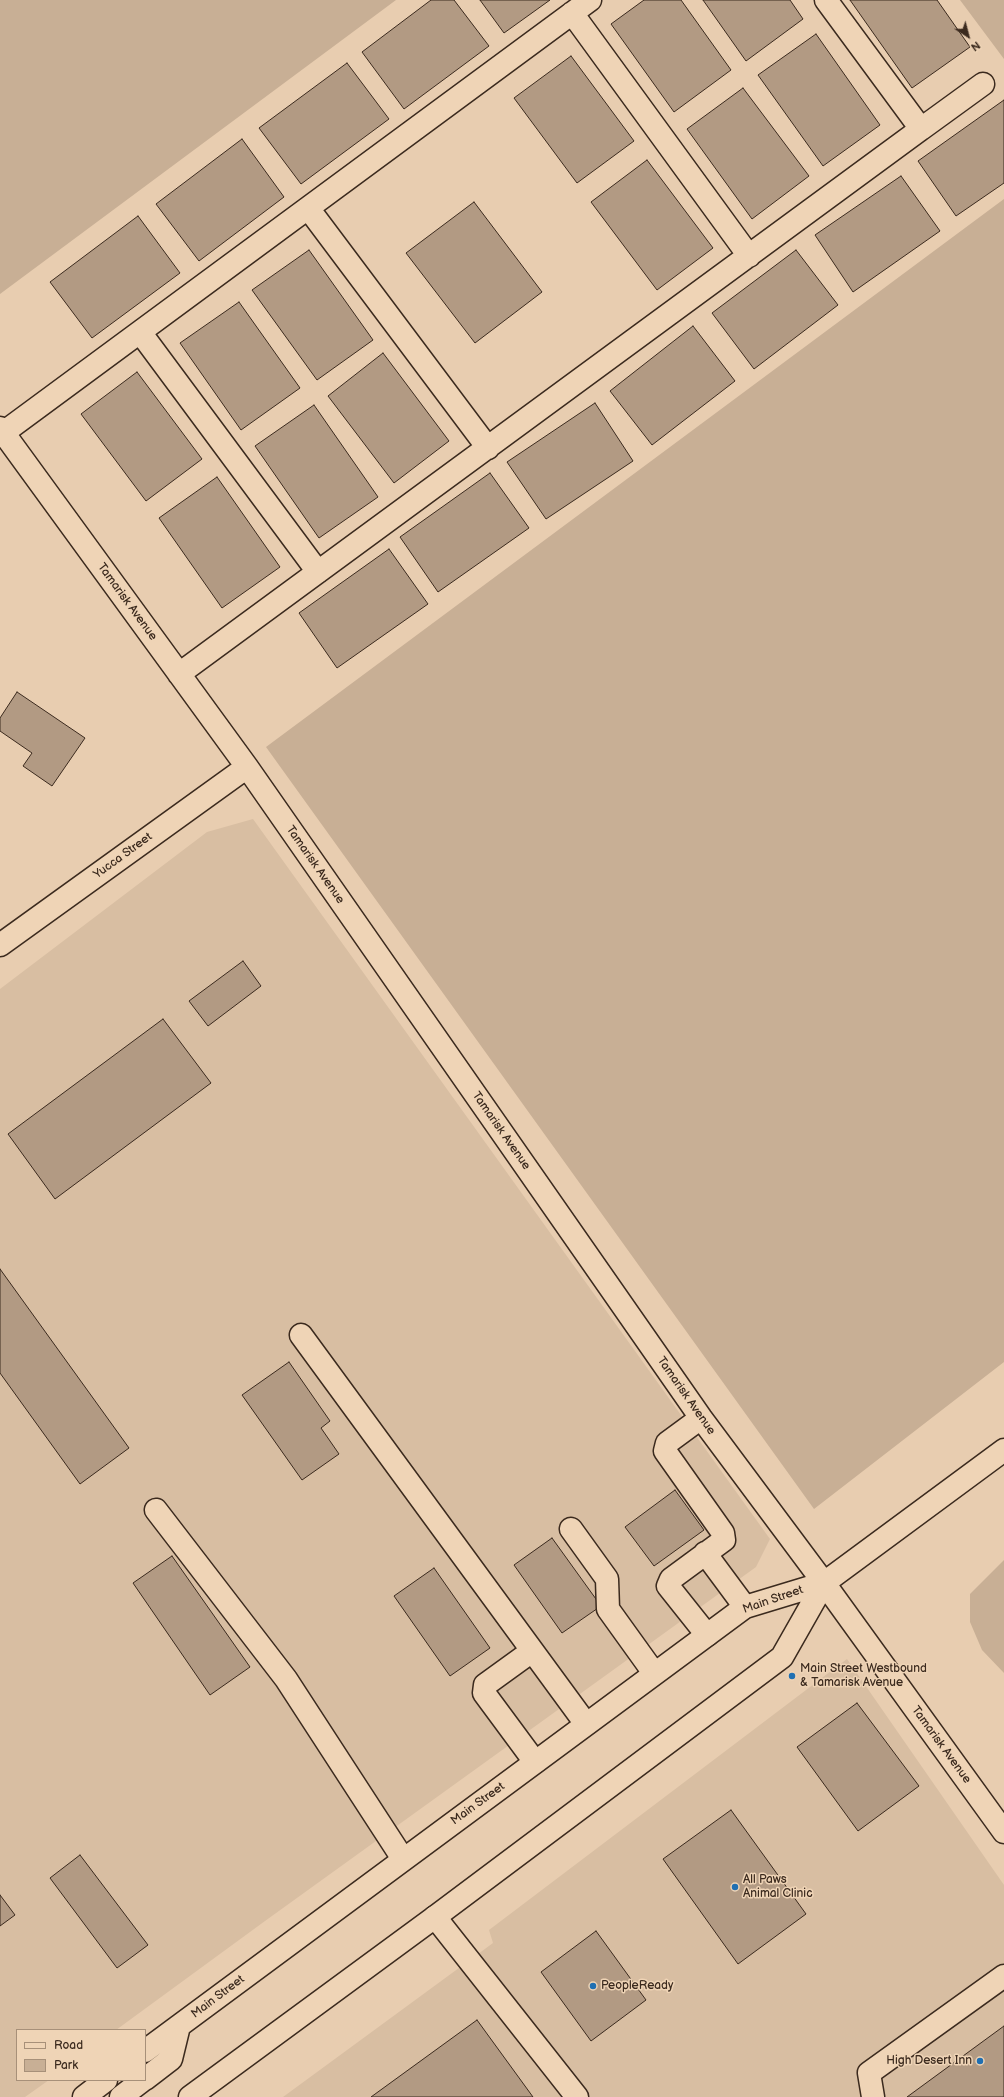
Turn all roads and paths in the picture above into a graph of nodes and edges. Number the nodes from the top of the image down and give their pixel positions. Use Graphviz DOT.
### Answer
graph roads {
  1 [pos="590,0"];
  2 [pos="826,0"];
  3 [pos="572,13"];
  4 [pos="983,84"];
  5 [pos="921,129"];
  6 [pos="308,208"];
  7 [pos="749,256"];
  8 [pos="140,332"];
  9 [pos="2,430"];
  10 [pos="488,448"];
  11 [pos="318,572"];
  12 [pos="180,674"];
  13 [pos="247,767"];
  14 [pos="0,945"];
  15 [pos="301,1335"];
  16 [pos="701,1418"];
  17 [pos="1004,1450"];
  18 [pos="156,1510"];
  19 [pos="571,1529"];
  20 [pos="705,1553"];
  21 [pos="824,1583"];
  22 [pos="745,1607"];
  23 [pos="707,1635"];
  24 [pos="532,1651"];
  25 [pos="654,1674"];
  26 [pos="586,1724"];
  27 [pos="535,1762"];
  28 [pos="1004,1832"];
  29 [pos="403,1859"];
  30 [pos="434,1917"];
  31 [pos="1004,1976"];
  32 [pos="179,2026"];
  33 [pos="146,2050"];
  34 [pos="146,2078"];
  35 [pos="105,2081"];
  36 [pos="141,2081"];
  37 [pos="84,2097"];
  38 [pos="121,2097"];
  39 [pos="190,2097"];
  40 [pos="577,2097"];
  41 [pos="873,2097"];
  1 -- 3 [label="street"];
  2 -- 5 [label="street"];
  3 -- 6 [label="street"];
  3 -- 7 [label="street"];
  4 -- 5 [label="street"];
  5 -- 7 [label="street"];
  6 -- 8 [label="street"];
  6 -- 10 [label="street"];
  7 -- 10 [label="street"];
  8 -- 9 [label="street"];
  8 -- 11 [label="street"];
  9 -- 12 [label="street, Tamarisk Avenue"];
  10 -- 11 [label="street"];
  11 -- 12 [label="street"];
  12 -- 13 [label="street, Tamarisk Avenue"];
  13 -- 14 [label="street, Yucca Street"];
  13 -- 16 [label="street, Tamarisk Avenue"];
  15 -- 24 [label="street"];
  16 -- 20 [label="street"];
  16 -- 21 [label="street, Tamarisk Avenue"];
  17 -- 21 [label="street, Main Street"];
  18 -- 29 [label="street"];
  19 -- 25 [label="street"];
  20 -- 22 [label="street"];
  20 -- 23 [label="street"];
  21 -- 22 [label="street, Main Street"];
  21 -- 28 [label="street, Tamarisk Avenue"];
  21 -- 30 [label="street, Main Street"];
  22 -- 23 [label="street, Main Street"];
  23 -- 25 [label="street, Main Street"];
  24 -- 26 [label="street"];
  24 -- 27 [label="street"];
  25 -- 26 [label="street, Main Street"];
  26 -- 27 [label="street, Main Street"];
  27 -- 29 [label="street, Main Street"];
  29 -- 32 [label="street, Main Street"];
  30 -- 39 [label="street, Main Street"];
  30 -- 40 [label="street"];
  31 -- 41 [label="street"];
  32 -- 33 [label="street, Main Street"];
  32 -- 34 [label="street"];
  35 -- 37 [label="street"];
  36 -- 38 [label="street"];
}
